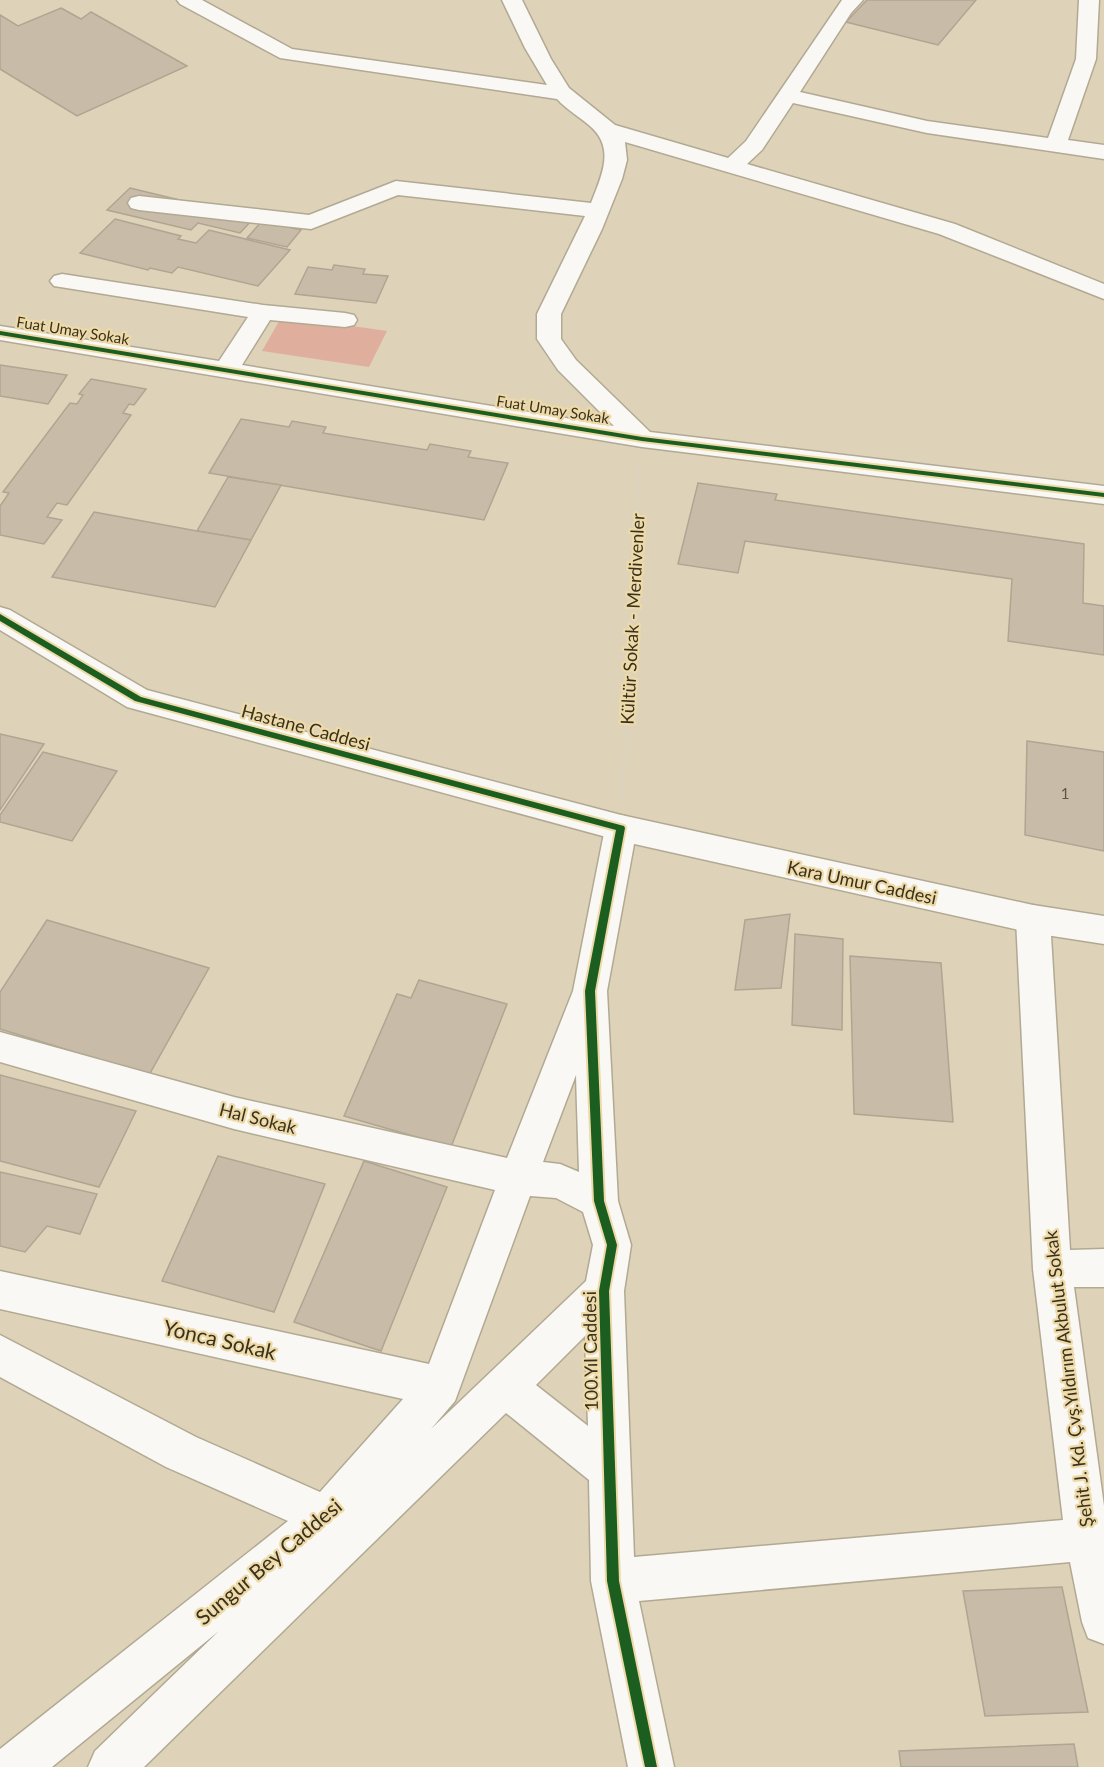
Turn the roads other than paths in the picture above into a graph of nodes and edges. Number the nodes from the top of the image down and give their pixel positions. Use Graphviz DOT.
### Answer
graph roads {
  1 [pos="187,0"];
  2 [pos="512,0"];
  3 [pos="853,0"];
  4 [pos="1089,0"];
  5 [pos="563,94"];
  6 [pos="787,95"];
  7 [pos="607,130"];
  8 [pos="1056,146"];
  9 [pos="1104,152"];
  10 [pos="732,166"];
  11 [pos="139,203"];
  12 [pos="598,211"];
  13 [pos="62,281"];
  14 [pos="1104,292"];
  15 [pos="263,312"];
  16 [pos="345,320"];
  17 [pos="0,333"];
  18 [pos="226,370"];
  19 [pos="642,439"];
  20 [pos="1104,495"];
  21 [pos="0,617"];
  22 [pos="622,813"];
  23 [pos="1033,919"];
  24 [pos="1104,930"];
  25 [pos="590,991"];
  26 [pos="0,1047"];
  27 [pos="518,1178"];
  28 [pos="599,1201"];
  29 [pos="1104,1268"];
  30 [pos="1052,1269"];
  31 [pos="0,1290"];
  32 [pos="604,1291"];
  33 [pos="0,1355"];
  34 [pos="505,1386"];
  35 [pos="441,1388"];
  36 [pos="609,1470"];
  37 [pos="327,1517"];
  38 [pos="1087,1539"];
  39 [pos="612,1581"];
  40 [pos="1104,1622"];
  41 [pos="15,1767"];
  42 [pos="111,1767"];
  43 [pos="651,1767"];
  1 -- 5 [label="street"];
  2 -- 5 [label="street"];
  3 -- 6 [label="street"];
  4 -- 8 [label="street"];
  5 -- 7 [label="street"];
  6 -- 8 [label="street"];
  6 -- 10 [label="street"];
  7 -- 10 [label="street"];
  7 -- 12 [label="street"];
  8 -- 9 [label="street"];
  10 -- 14 [label="street"];
  11 -- 12 [label="street"];
  12 -- 19 [label="street"];
  13 -- 15 [label="street"];
  15 -- 16 [label="street"];
  15 -- 18 [label="street"];
  17 -- 18 [label="street, Fuat Umay Sokak"];
  18 -- 19 [label="street, Fuat Umay Sokak"];
  19 -- 20 [label="street, Fuat Umay Sokak"];
  21 -- 22 [label="street, Hastane Caddesi"];
  22 -- 23 [label="street, Kara Umur Caddesi"];
  22 -- 25 [label="street, 100.Yıl Caddesi"];
  23 -- 24 [label="street, Kara Umur Caddesi"];
  23 -- 30 [label="street, Şehit J. Kd. Çvş.Yıldırım Akbulut Sokak"];
  25 -- 27 [label="street, 100.Yıl Caddesi"];
  25 -- 28 [label="street, 100.Yıl Caddesi"];
  26 -- 27 [label="street, Hal Sokak"];
  27 -- 28 [label="street, Hal Sokak"];
  27 -- 35 [label="street, Sungur Bey Caddesi"];
  28 -- 32 [label="street, 100.Yıl Caddesi"];
  29 -- 30 [label="street"];
  30 -- 38 [label="street, Şehit J. Kd. Çvş.Yıldırım Akbulut Sokak"];
  31 -- 35 [label="street, Yonca Sokak"];
  32 -- 34 [label="street, Sungur Bey Caddesi"];
  32 -- 36 [label="street, 100.Yıl Caddesi"];
  33 -- 37 [label="street"];
  34 -- 36 [label="street"];
  34 -- 42 [label="street, Sungur Bey Caddesi"];
  35 -- 37 [label="street, Sungur Bey Caddesi"];
  36 -- 39 [label="street, 100.Yıl Caddesi"];
  37 -- 41 [label="street, Sungur Bey Caddesi"];
  38 -- 39 [label="street"];
  38 -- 40 [label="street, Şehit J. Kd. Çvş.Yıldırım Akbulut Sokak"];
  39 -- 43 [label="street, 100.Yıl Caddesi"];
}
